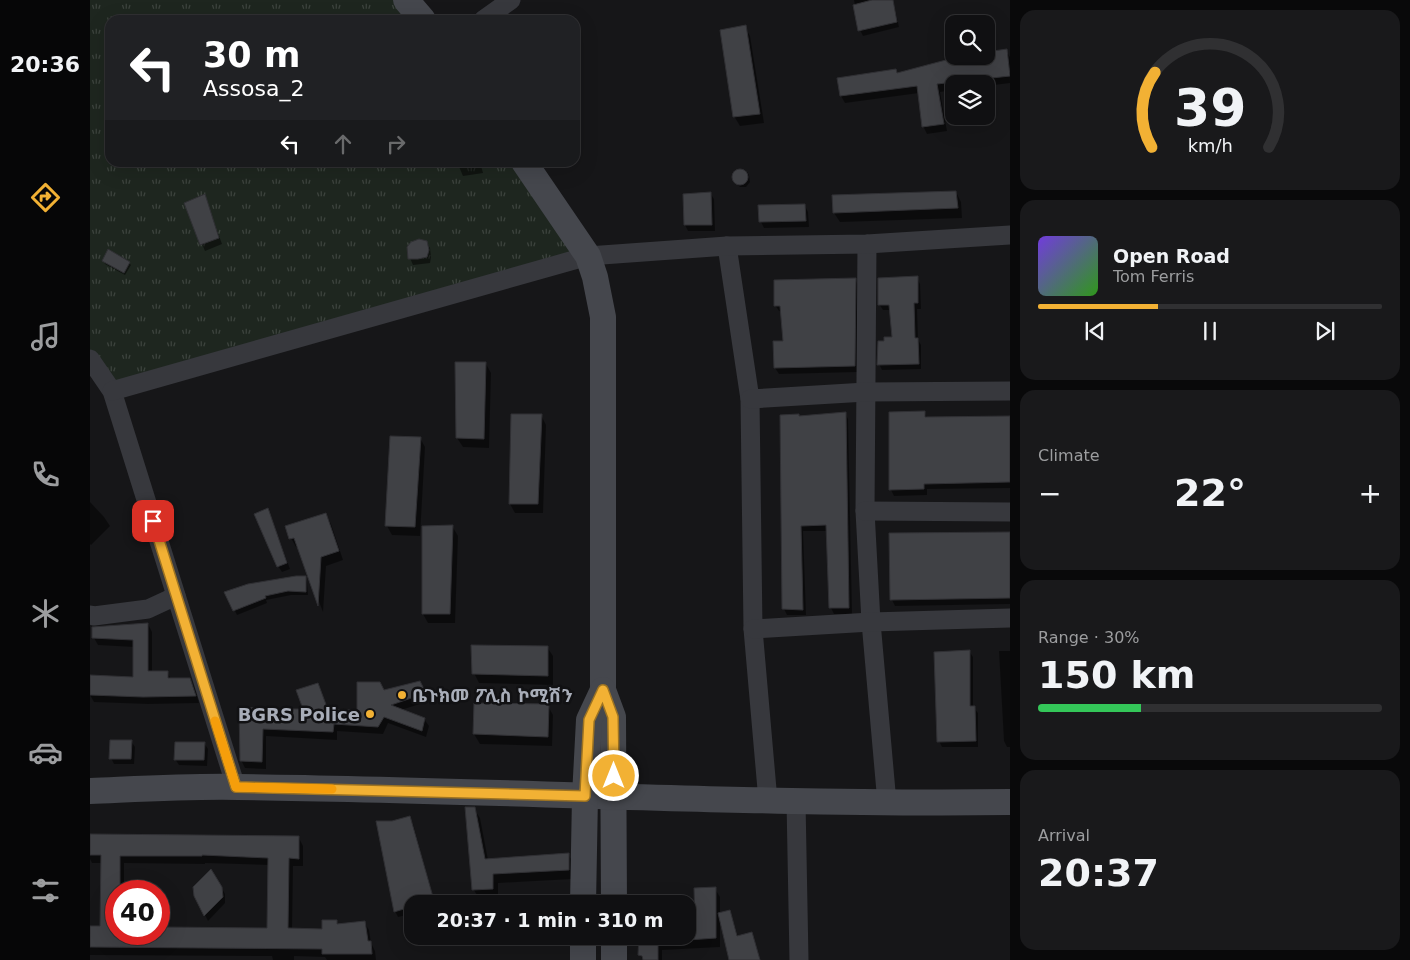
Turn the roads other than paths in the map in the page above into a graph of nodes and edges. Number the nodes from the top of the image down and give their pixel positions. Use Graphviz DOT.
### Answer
graph roads {
  1 [pos="406,0"];
  2 [pos="511,0"];
  3 [pos="419,15"];
  4 [pos="490,15"];
  5 [pos="527,167"];
  6 [pos="1010,235"];
  7 [pos="866,244"];
  8 [pos="727,246"];
  9 [pos="588,256"];
  10 [pos="90,359"];
  11 [pos="112,391"];
  12 [pos="1010,391"];
  13 [pos="866,392"];
  14 [pos="750,399"];
  15 [pos="865,511"];
  16 [pos="1010,512"];
  17 [pos="176,596"];
  18 [pos="90,615"];
  19 [pos="1010,618"];
  20 [pos="871,622"];
  21 [pos="753,630"];
  22 [pos="603,690"];
  23 [pos="236,787"];
  24 [pos="90,791"];
  25 [pos="614,795"];
  26 [pos="585,796"];
  27 [pos="768,801"];
  28 [pos="796,802"];
  29 [pos="1010,802"];
  30 [pos="887,804"];
  31 [pos="583,895"];
  32 [pos="614,895"];
  33 [pos="583,945"];
  34 [pos="614,945"];
  35 [pos="583,960"];
  36 [pos="614,960"];
  37 [pos="798,960"];
  1 -- 3 [label="street"];
  2 -- 4 [label="street"];
  5 -- 9 [label="street"];
  6 -- 7 [label="street"];
  7 -- 8 [label="street"];
  7 -- 13 [label="street"];
  8 -- 9 [label="street"];
  8 -- 14 [label="street"];
  9 -- 11 [label="street"];
  9 -- 22 [label="street"];
  10 -- 11 [label="street"];
  11 -- 17 [label="street"];
  12 -- 13 [label="street"];
  13 -- 14 [label="street"];
  13 -- 15 [label="street"];
  14 -- 21 [label="street"];
  15 -- 16 [label="street"];
  15 -- 20 [label="street"];
  17 -- 18 [label="street"];
  17 -- 23 [label="street"];
  19 -- 20 [label="street"];
  20 -- 21 [label="street"];
  20 -- 30 [label="street"];
  21 -- 27 [label="street"];
  22 -- 25 [label="street"];
  22 -- 26 [label="street"];
  23 -- 24 [label="street"];
  23 -- 26 [label="street"];
  25 -- 26 [label="street"];
  25 -- 27 [label="street"];
  25 -- 32 [label="street"];
  26 -- 31 [label="street"];
  27 -- 28 [label="street"];
  28 -- 30 [label="street"];
  28 -- 37 [label="street"];
  29 -- 30 [label="street"];
  33 -- 35 [label="street"];
  34 -- 36 [label="street"];
}
